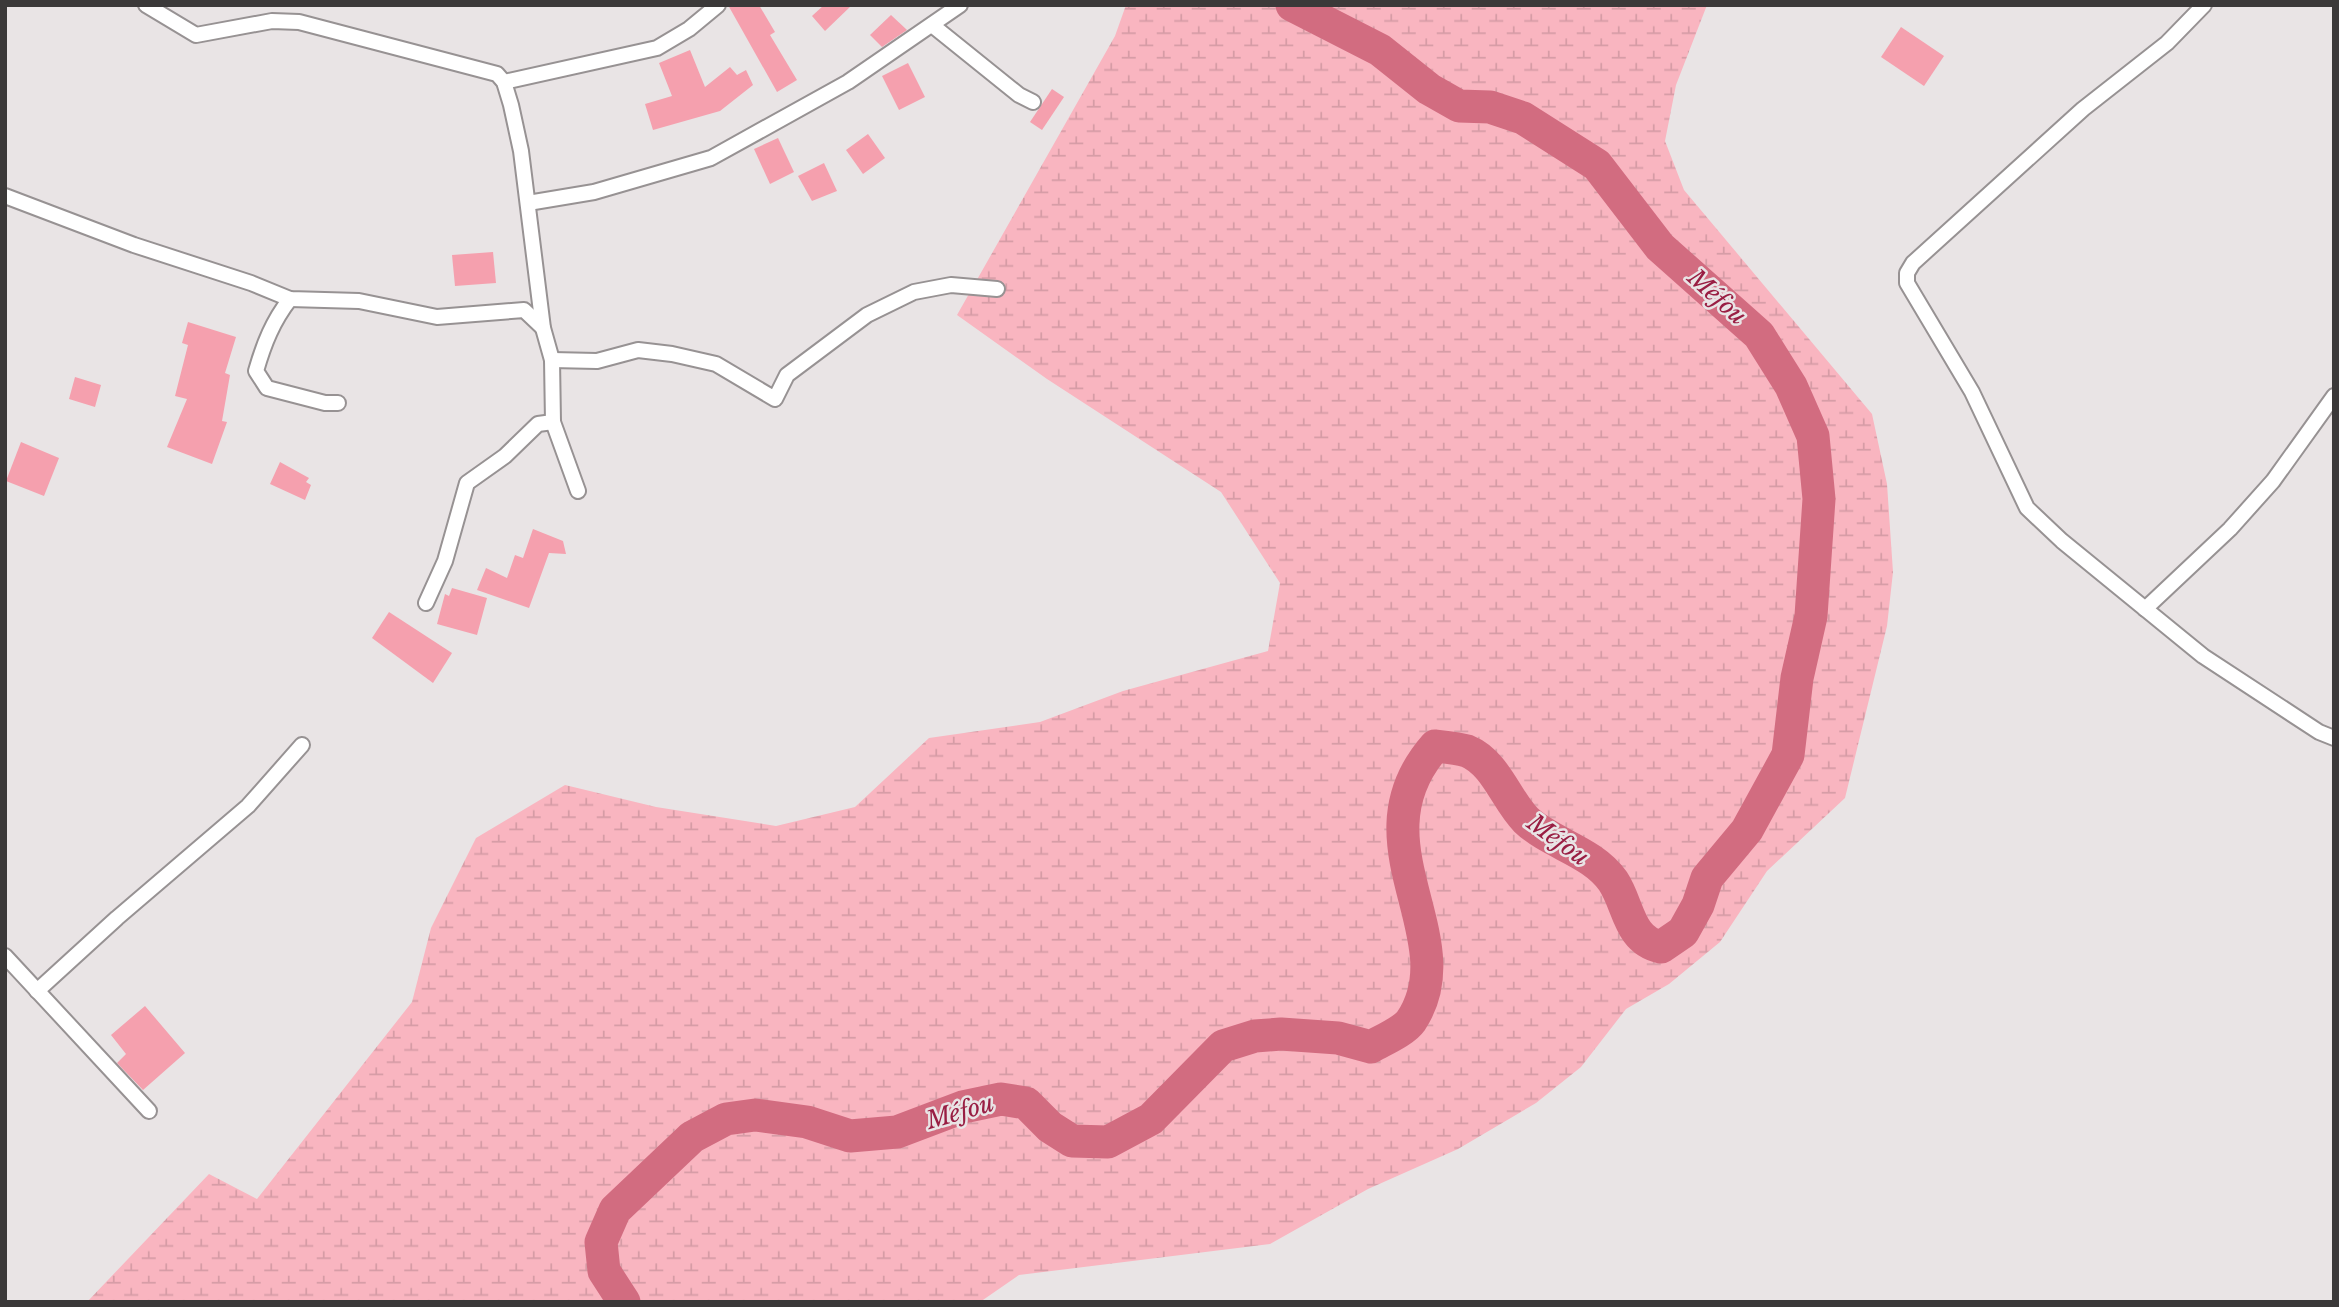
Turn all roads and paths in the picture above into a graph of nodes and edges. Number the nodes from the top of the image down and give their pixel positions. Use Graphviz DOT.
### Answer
graph roads {
  1 [pos="146,5"];
  2 [pos="718,5"];
  3 [pos="960,5"];
  4 [pos="2204,5"];
  5 [pos="932,25"];
  6 [pos="504,82"];
  7 [pos="1033,102"];
  8 [pos="5,196"];
  9 [pos="528,203"];
  10 [pos="997,289"];
  11 [pos="290,299"];
  12 [pos="544,328"];
  13 [pos="552,360"];
  14 [pos="2334,396"];
  15 [pos="338,403"];
  16 [pos="553,422"];
  17 [pos="578,491"];
  18 [pos="426,603"];
  19 [pos="2146,609"];
  20 [pos="2334,737"];
  21 [pos="302,746"];
  22 [pos="5,956"];
  23 [pos="37,991"];
  24 [pos="149,1111"];
  1 -- 6 [label="street"];
  2 -- 6 [label="street"];
  3 -- 5 [label="street"];
  4 -- 19 [label="street"];
  5 -- 7 [label="street"];
  5 -- 9 [label="street"];
  6 -- 9 [label="street"];
  8 -- 11 [label="street"];
  9 -- 12 [label="street"];
  10 -- 13 [label="street"];
  11 -- 12 [label="street"];
  11 -- 15 [label="street"];
  12 -- 13 [label="street"];
  13 -- 16 [label="street"];
  14 -- 19 [label="street"];
  16 -- 17 [label="street"];
  16 -- 18 [label="street"];
  19 -- 20 [label="street"];
  21 -- 23 [label="street"];
  22 -- 23 [label="street"];
  23 -- 24 [label="street"];
}
